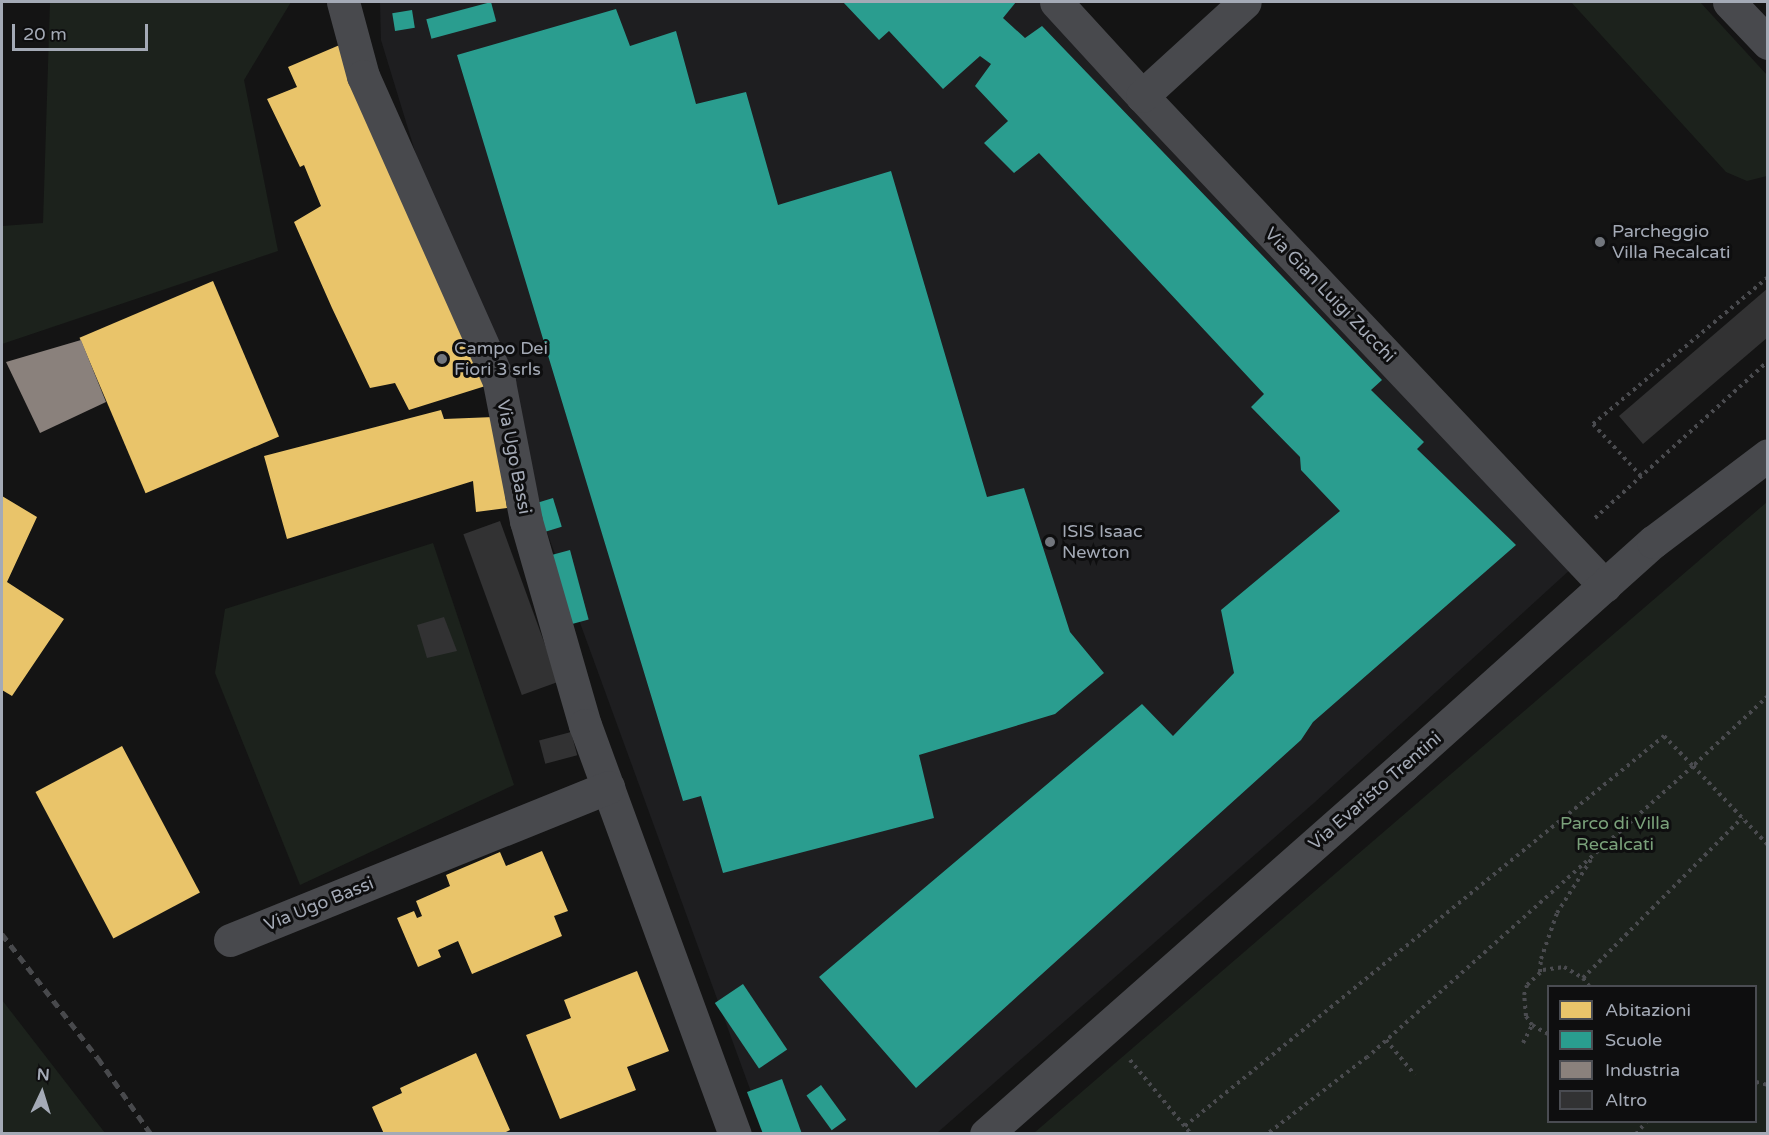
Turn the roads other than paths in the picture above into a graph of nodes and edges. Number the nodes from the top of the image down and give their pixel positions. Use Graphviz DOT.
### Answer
graph roads {
  1 [pos="343,2"];
  2 [pos="1056,2"];
  3 [pos="1245,2"];
  4 [pos="1729,2"];
  5 [pos="1767,43"];
  6 [pos="1142,96"];
  7 [pos="1767,455"];
  8 [pos="1605,586"];
  9 [pos="608,787"];
  10 [pos="230,940"];
  11 [pos="735,1134"];
  12 [pos="986,1134"];
  1 -- 9 [label="street, Via Ugo Bassi"];
  2 -- 6 [label="street, Via Gian Luigi Zucchi"];
  3 -- 6 [label="street"];
  4 -- 5 [label="street"];
  6 -- 8 [label="street, Via Gian Luigi Zucchi"];
  7 -- 8 [label="street, Via Evaristo Trentini"];
  8 -- 12 [label="street, Via Evaristo Trentini"];
  9 -- 10 [label="street, Via Ugo Bassi"];
  9 -- 11 [label="street, Via Ugo Bassi"];
}
